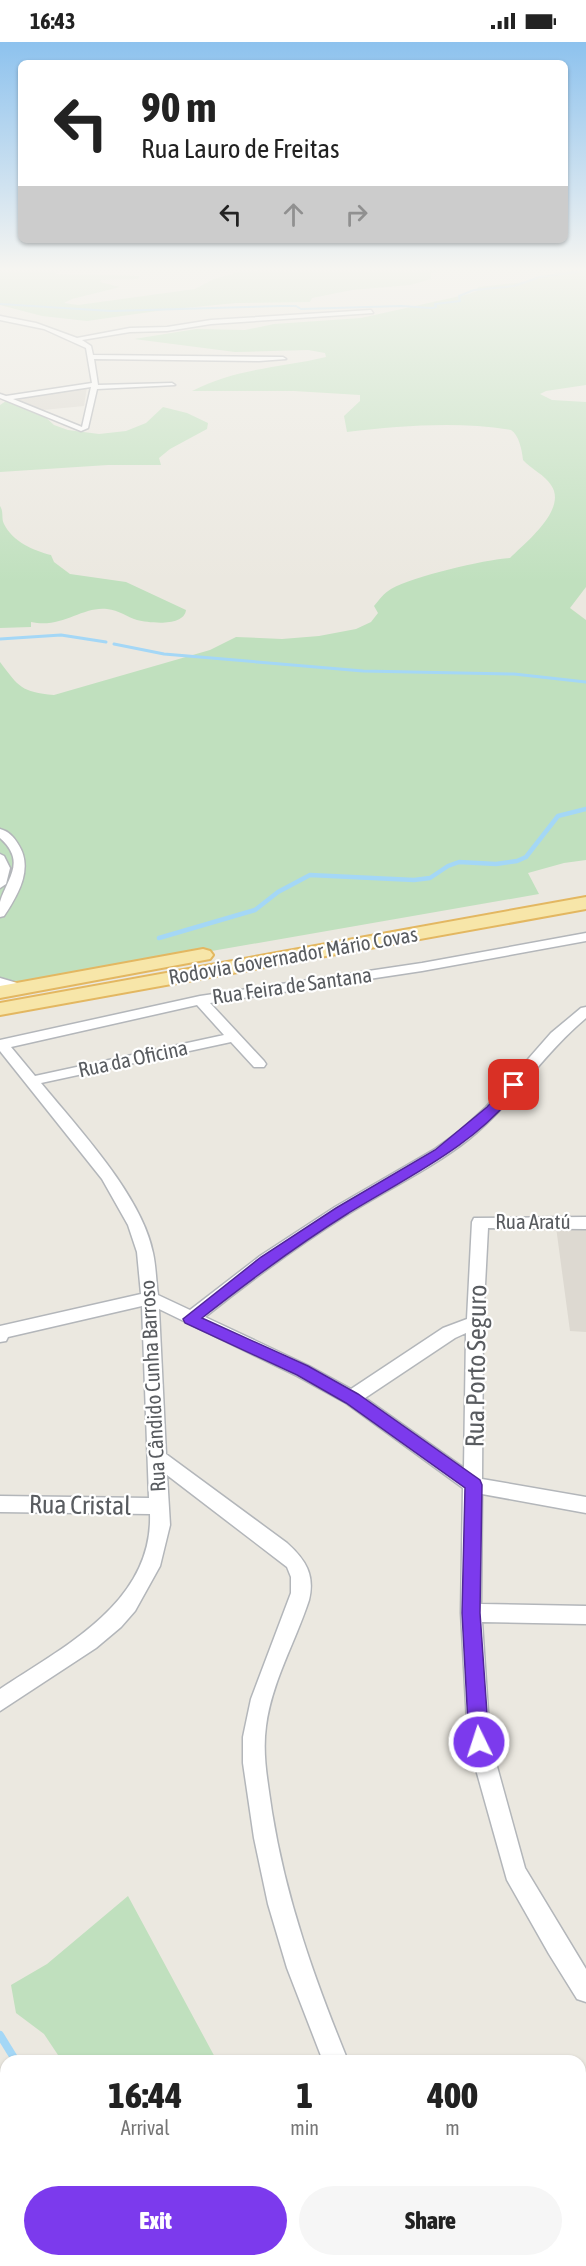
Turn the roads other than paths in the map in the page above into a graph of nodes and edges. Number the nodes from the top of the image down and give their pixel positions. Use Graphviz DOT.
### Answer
graph roads {
  1 [pos="92,375"];
  2 [pos="172,385"];
  3 [pos="94,386"];
  4 [pos="2,397"];
  5 [pos="0,832"];
  6 [pos="0,858"];
  7 [pos="0,884"];
  8 [pos="586,890"];
  9 [pos="586,903"];
  10 [pos="0,913"];
  11 [pos="586,937"];
  12 [pos="0,982"];
  13 [pos="10,990"];
  14 [pos="200,1000"];
  15 [pos="0,1009"];
  16 [pos="586,1011"];
  17 [pos="233,1037"];
  18 [pos="1,1045"];
  19 [pos="260,1064"];
  20 [pos="32,1081"];
  21 [pos="480,1222"];
  22 [pos="586,1223"];
  23 [pos="150,1298"];
  24 [pos="190,1319"];
  25 [pos="475,1323"];
  26 [pos="0,1336"];
  27 [pos="352,1398"];
  28 [pos="156,1457"];
  29 [pos="474,1485"];
  30 [pos="0,1504"];
  31 [pos="586,1505"];
  32 [pos="160,1506"];
  33 [pos="471,1613"];
  34 [pos="586,1615"];
  35 [pos="0,1701"];
  36 [pos="586,1990"];
  37 [pos="334,2055"];
  1 -- 3 [label="street"];
  2 -- 3 [label="street"];
  3 -- 4 [label="street"];
  3 -- 4 [label="street"];
  5 -- 10 [label="street"];
  6 -- 7 [label="street"];
  8 -- 13 [label="main road, Rodovia Governador Mário Covas"];
  9 -- 15 [label="main road, Rodovia Governador Mário Covas"];
  11 -- 14 [label="street, Rua Feira de Santana"];
  12 -- 13 [label="street"];
  14 -- 17 [label="street"];
  14 -- 18 [label="street, Rua Feira de Santana"];
  16 -- 24 [label="street"];
  17 -- 19 [label="street"];
  17 -- 20 [label="street, Rua da Oficina"];
  18 -- 20 [label="street, Rua Cândido Cunha Barroso"];
  20 -- 23 [label="street, Rua Cândido Cunha Barroso"];
  21 -- 22 [label="street, Rua Aratú"];
  21 -- 25 [label="street, Rua Porto Seguro"];
  23 -- 24 [label="street"];
  23 -- 26 [label="street"];
  23 -- 28 [label="street, Rua Cândido Cunha Barroso"];
  24 -- 27 [label="street"];
  25 -- 27 [label="street"];
  25 -- 29 [label="street, Rua Porto Seguro"];
  27 -- 29 [label="street"];
  28 -- 32 [label="street, Rua Cândido Cunha Barroso"];
  28 -- 37 [label="street"];
  29 -- 31 [label="street"];
  29 -- 33 [label="street, Rua Porto Seguro"];
  30 -- 32 [label="street, Rua Cristal"];
  32 -- 35 [label="street, Rua Cândido Cunha Barroso"];
  33 -- 34 [label="street"];
  33 -- 36 [label="street, Rua Porto Seguro"];
}
